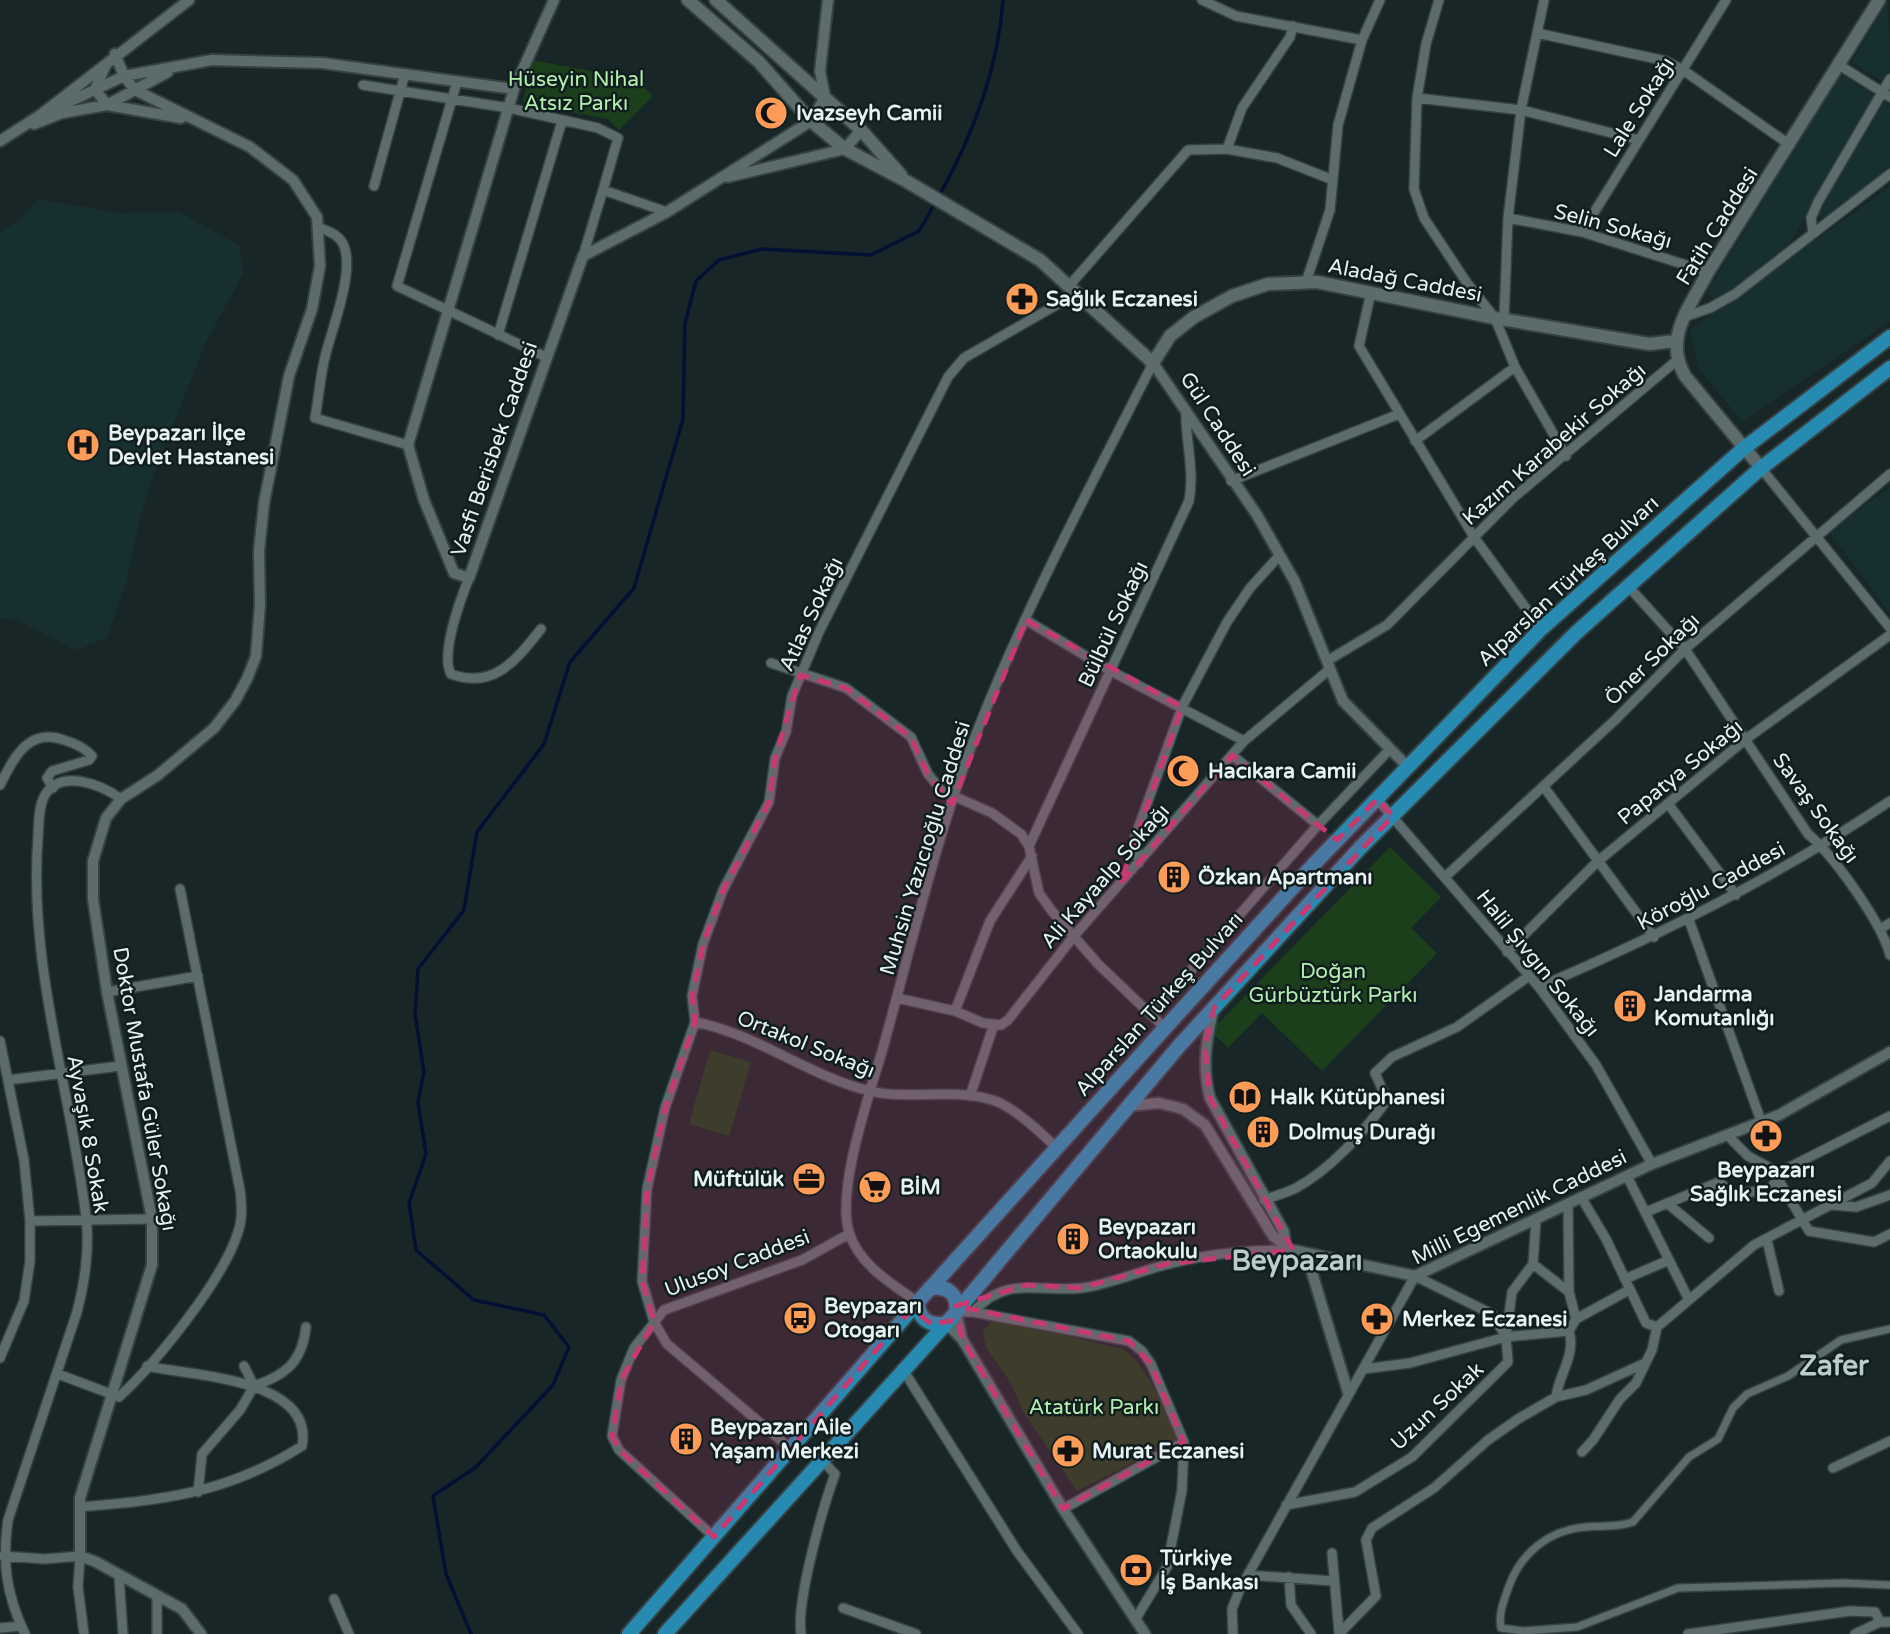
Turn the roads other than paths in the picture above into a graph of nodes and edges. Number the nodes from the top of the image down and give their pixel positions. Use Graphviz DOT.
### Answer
graph roads {
  1 [pos="189,0"];
  2 [pos="554,0"];
  3 [pos="688,0"];
  4 [pos="716,0"];
  5 [pos="828,0"];
  6 [pos="1202,0"];
  7 [pos="1380,0"];
  8 [pos="1439,0"];
  9 [pos="1544,0"];
  10 [pos="1726,0"];
  11 [pos="1879,0"];
  12 [pos="1293,26"];
  13 [pos="1537,33"];
  14 [pos="1362,40"];
  15 [pos="116,54"];
  16 [pos="185,65"];
  17 [pos="1839,65"];
  18 [pos="1683,69"];
  19 [pos="405,74"];
  20 [pos="124,76"];
  21 [pos="1890,79"];
  22 [pos="457,82"];
  23 [pos="363,85"];
  24 [pos="95,89"];
  25 [pos="514,89"];
  26 [pos="135,90"];
  27 [pos="399,91"];
  28 [pos="1886,95"];
  29 [pos="825,97"];
  30 [pos="1417,99"];
  31 [pos="452,100"];
  32 [pos="107,105"];
  33 [pos="509,108"];
  34 [pos="1521,110"];
  35 [pos="39,116"];
  36 [pos="195,120"];
  37 [pos="562,121"];
  38 [pos="811,121"];
  39 [pos="861,130"];
  40 [pos="15,131"];
  41 [pos="1639,140"];
  42 [pos="0,141"];
  43 [pos="1790,145"];
  44 [pos="845,149"];
  45 [pos="1227,149"];
  46 [pos="1890,174"];
  47 [pos="725,177"];
  48 [pos="906,180"];
  49 [pos="1333,180"];
  50 [pos="374,186"];
  51 [pos="603,190"];
  52 [pos="667,212"];
  53 [pos="1508,218"];
  54 [pos="318,227"];
  55 [pos="1582,232"];
  56 [pos="1813,233"];
  57 [pos="583,256"];
  58 [pos="1709,272"];
  59 [pos="1306,282"];
  60 [pos="1073,289"];
  61 [pos="1371,292"];
  62 [pos="446,312"];
  63 [pos="1684,317"];
  64 [pos="1499,319"];
  65 [pos="498,335"];
  66 [pos="1890,337"];
  67 [pos="1676,341"];
  68 [pos="546,357"];
  69 [pos="1676,361"];
  70 [pos="1153,363"];
  71 [pos="1515,368"];
  72 [pos="1890,368"];
  73 [pos="1186,409"];
  74 [pos="1399,414"];
  75 [pos="1415,441"];
  76 [pos="408,445"];
  77 [pos="1743,449"];
  78 [pos="1566,456"];
  79 [pos="1761,468"];
  80 [pos="1890,474"];
  81 [pos="1231,481"];
  82 [pos="1815,535"];
  83 [pos="1474,537"];
  84 [pos="1279,556"];
  85 [pos="470,578"];
  86 [pos="1628,586"];
  87 [pos="1026,620"];
  88 [pos="1890,628"];
  89 [pos="541,629"];
  90 [pos="1541,629"];
  91 [pos="1890,635"];
  92 [pos="1685,649"];
  93 [pos="771,663"];
  94 [pos="1328,665"];
  95 [pos="1109,670"];
  96 [pos="800,675"];
  97 [pos="1182,706"];
  98 [pos="1746,739"];
  99 [pos="1244,741"];
  100 [pos="1390,749"];
  101 [pos="1232,755"];
  102 [pos="1408,767"];
  103 [pos="0,785"];
  104 [pos="1544,787"];
  105 [pos="53,788"];
  106 [pos="121,799"];
  107 [pos="954,799"];
  108 [pos="1377,799"];
  109 [pos="1890,801"];
  110 [pos="1669,805"];
  111 [pos="1392,816"];
  112 [pos="1318,825"];
  113 [pos="1029,846"];
  114 [pos="1823,847"];
  115 [pos="1032,856"];
  116 [pos="1597,862"];
  117 [pos="1139,863"];
  118 [pos="1446,877"];
  119 [pos="180,889"];
  120 [pos="1735,895"];
  121 [pos="1689,920"];
  122 [pos="1890,923"];
  123 [pos="1880,929"];
  124 [pos="1074,936"];
  125 [pos="1654,937"];
  126 [pos="1507,952"];
  127 [pos="1890,956"];
  128 [pos="198,976"];
  129 [pos="1529,976"];
  130 [pos="1539,987"];
  131 [pos="107,992"];
  132 [pos="897,998"];
  133 [pos="1214,1008"];
  134 [pos="955,1011"];
  135 [pos="1152,1015"];
  136 [pos="695,1022"];
  137 [pos="993,1024"];
  138 [pos="1165,1028"];
  139 [pos="0,1041"];
  140 [pos="1890,1052"];
  141 [pos="120,1066"];
  142 [pos="60,1075"];
  143 [pos="8,1080"];
  144 [pos="871,1091"];
  145 [pos="970,1096"];
  146 [pos="1129,1106"];
  147 [pos="1890,1116"];
  148 [pos="1761,1121"];
  149 [pos="1727,1135"];
  150 [pos="1057,1148"];
  151 [pos="1890,1161"];
  152 [pos="1652,1164"];
  153 [pos="1627,1176"];
  154 [pos="1778,1180"];
  155 [pos="1890,1195"];
  156 [pos="1581,1197"];
  157 [pos="1264,1200"];
  158 [pos="1667,1203"];
  159 [pos="1568,1204"];
  160 [pos="1830,1204"];
  161 [pos="1646,1212"];
  162 [pos="152,1219"];
  163 [pos="1536,1220"];
  164 [pos="1800,1220"];
  165 [pos="30,1221"];
  166 [pos="87,1221"];
  167 [pos="849,1234"];
  168 [pos="1890,1234"];
  169 [pos="1709,1238"];
  170 [pos="1767,1240"];
  171 [pos="1289,1246"];
  172 [pos="1669,1260"];
  173 [pos="1534,1264"];
  174 [pos="1415,1276"];
  175 [pos="1625,1279"];
  176 [pos="929,1289"];
  177 [pos="1629,1290"];
  178 [pos="1779,1291"];
  179 [pos="1569,1292"];
  180 [pos="1688,1298"];
  181 [pos="918,1302"];
  182 [pos="974,1312"];
  183 [pos="951,1318"];
  184 [pos="1576,1319"];
  185 [pos="654,1322"];
  186 [pos="1657,1326"];
  187 [pos="306,1327"];
  188 [pos="1890,1329"];
  189 [pos="1569,1331"];
  190 [pos="1506,1337"];
  191 [pos="0,1357"];
  192 [pos="1643,1364"];
  193 [pos="147,1366"];
  194 [pos="244,1366"];
  195 [pos="902,1368"];
  196 [pos="1364,1369"];
  197 [pos="58,1374"];
  198 [pos="254,1386"];
  199 [pos="1348,1392"];
  200 [pos="110,1395"];
  201 [pos="1556,1397"];
  202 [pos="1890,1441"];
  203 [pos="1184,1442"];
  204 [pos="791,1449"];
  205 [pos="1582,1452"];
  206 [pos="821,1459"];
  207 [pos="1833,1468"];
  208 [pos="198,1492"];
  209 [pos="1286,1505"];
  210 [pos="80,1507"];
  211 [pos="1063,1509"];
  212 [pos="714,1537"];
  213 [pos="1332,1553"];
  214 [pos="2,1556"];
  215 [pos="80,1556"];
  216 [pos="1248,1575"];
  217 [pos="119,1577"];
  218 [pos="1289,1577"];
  219 [pos="1333,1581"];
  220 [pos="1890,1585"];
  221 [pos="157,1595"];
  222 [pos="334,1598"];
  223 [pos="843,1608"];
  224 [pos="1135,1620"];
  225 [pos="1885,1622"];
  226 [pos="0,1628"];
  227 [pos="23,1630"];
  228 [pos="197,1631"];
  229 [pos="1339,1633"];
  230 [pos="84,1634"];
  231 [pos="123,1634"];
  232 [pos="157,1634"];
  233 [pos="349,1634"];
  234 [pos="629,1634"];
  235 [pos="664,1634"];
  236 [pos="801,1634"];
  237 [pos="916,1634"];
  238 [pos="1078,1634"];
  239 [pos="1145,1634"];
  240 [pos="1233,1634"];
  241 [pos="1311,1634"];
  242 [pos="1688,1634"];
  243 [pos="1855,1634"];
  244 [pos="1878,1634"];
  1 -- 15 [label="street"];
  2 -- 25 [label="street"];
  3 -- 38 [label="main road, Gül Caddesi"];
  4 -- 29 [label="main road, Gül Caddesi"];
  5 -- 29 [label="street"];
  6 -- 12 [label="street"];
  7 -- 14 [label="street"];
  8 -- 30 [label="street"];
  9 -- 13 [label="street"];
  10 -- 18 [label="street, Lale Sokağı"];
  11 -- 17 [label="main road, Fatih Caddesi"];
  12 -- 14 [label="street"];
  12 -- 45 [label="street"];
  13 -- 18 [label="street"];
  13 -- 34 [label="street"];
  14 -- 49 [label="street"];
  15 -- 20 [label="street"];
  15 -- 24 [label="street"];
  15 -- 35 [label="street"];
  16 -- 19 [label="street"];
  16 -- 20 [label="street"];
  16 -- 26 [label="street"];
  17 -- 28 [label="street"];
  17 -- 43 [label="main road, Fatih Caddesi"];
  18 -- 41 [label="street, Lale Sokağı"];
  18 -- 43 [label="street"];
  19 -- 22 [label="street"];
  19 -- 27 [label="street"];
  20 -- 24 [label="street"];
  20 -- 26 [label="street"];
  21 -- 28 [label="street"];
  22 -- 25 [label="street"];
  22 -- 31 [label="street"];
  23 -- 27 [label="street"];
  24 -- 32 [label="street"];
  24 -- 35 [label="street"];
  25 -- 33 [label="street"];
  26 -- 32 [label="street"];
  26 -- 36 [label="street"];
  27 -- 31 [label="street"];
  27 -- 50 [label="street"];
  28 -- 56 [label="street"];
  29 -- 38 [label="street"];
  29 -- 39 [label="main road, Gül Caddesi"];
  30 -- 34 [label="street"];
  30 -- 64 [label="street"];
  31 -- 33 [label="street"];
  31 -- 62 [label="street"];
  32 -- 36 [label="street"];
  32 -- 40 [label="street"];
  33 -- 37 [label="street"];
  33 -- 62 [label="street"];
  34 -- 41 [label="street"];
  34 -- 53 [label="street"];
  35 -- 40 [label="street"];
  36 -- 54 [label="street"];
  37 -- 51 [label="street"];
  37 -- 65 [label="street"];
  38 -- 44 [label="main road, Gül Caddesi"];
  38 -- 47 [label="street"];
  39 -- 44 [label="street"];
  39 -- 48 [label="main road, Gül Caddesi"];
  40 -- 42 [label="street"];
  41 -- 55 [label="street, Lale Sokağı"];
  43 -- 58 [label="main road, Fatih Caddesi"];
  44 -- 47 [label="street"];
  44 -- 48 [label="main road, Gül Caddesi"];
  45 -- 49 [label="street, Atlas Sokağı"];
  45 -- 60 [label="street, Atlas Sokağı"];
  46 -- 56 [label="street"];
  47 -- 52 [label="street"];
  48 -- 60 [label="main road, Gül Caddesi"];
  49 -- 59 [label="street"];
  51 -- 52 [label="street"];
  51 -- 57 [label="street"];
  52 -- 57 [label="street"];
  53 -- 55 [label="street, Selin Sokağı"];
  53 -- 64 [label="street"];
  54 -- 76 [label="street"];
  54 -- 106 [label="street"];
  55 -- 58 [label="street, Selin Sokağı"];
  56 -- 63 [label="street"];
  57 -- 68 [label="street, Vasfi Berisbek Caddesi"];
  58 -- 63 [label="main road, Fatih Caddesi"];
  59 -- 61 [label="main road, Aladağ Caddesi"];
  59 -- 70 [label="main road, Aladağ Caddesi"];
  60 -- 70 [label="main road, Gül Caddesi"];
  60 -- 96 [label="street, Atlas Sokağı"];
  61 -- 64 [label="main road, Aladağ Caddesi"];
  61 -- 74 [label="street"];
  62 -- 65 [label="street"];
  62 -- 76 [label="street"];
  63 -- 67 [label="main road, Fatih Caddesi"];
  64 -- 67 [label="main road, Aladağ Caddesi"];
  64 -- 71 [label="street"];
  65 -- 68 [label="street"];
  66 -- 77 [label="highway, Alparslan Türkeş Bulvarı"];
  67 -- 69 [label="main road, Fatih Caddesi"];
  68 -- 85 [label="street, Vasfi Berisbek Caddesi"];
  69 -- 77 [label="main road"];
  69 -- 78 [label="street, Kazım Karabekir Sokağı"];
  70 -- 73 [label="street, Gül Caddesi"];
  70 -- 87 [label="street, Muhsin Yazıcıoğlu Caddesi"];
  71 -- 75 [label="street"];
  71 -- 78 [label="street"];
  72 -- 79 [label="highway, Alparslan Türkeş Bulvarı"];
  73 -- 81 [label="street, Gül Caddesi"];
  73 -- 95 [label="street, Bülbül Sokağı"];
  74 -- 75 [label="street"];
  74 -- 81 [label="street"];
  75 -- 83 [label="street"];
  76 -- 85 [label="street, Vasfi Berisbek Caddesi"];
  77 -- 79 [label="main road"];
  77 -- 90 [label="highway, Alparslan Türkeş Bulvarı"];
  78 -- 83 [label="street, Kazım Karabekir Sokağı"];
  79 -- 82 [label="street"];
  79 -- 86 [label="highway, Alparslan Türkeş Bulvarı"];
  80 -- 82 [label="street, Öner Sokağı"];
  81 -- 84 [label="street, Gül Caddesi"];
  82 -- 88 [label="street"];
  82 -- 92 [label="street, Öner Sokağı"];
  83 -- 90 [label="street"];
  83 -- 94 [label="street, Kazım Karabekir Sokağı"];
  84 -- 94 [label="street, Gül Caddesi"];
  84 -- 97 [label="street"];
  85 -- 89 [label="street"];
  86 -- 92 [label="street, Savaş Sokağı"];
  86 -- 111 [label="highway, Alparslan Türkeş Bulvarı"];
  87 -- 95 [label="street"];
  87 -- 107 [label="street, Muhsin Yazıcıoğlu Caddesi"];
  90 -- 102 [label="highway, Alparslan Türkeş Bulvarı"];
  91 -- 98 [label="street, Papatya Sokağı"];
  92 -- 98 [label="street, Savaş Sokağı"];
  92 -- 104 [label="street, Öner Sokağı"];
  93 -- 96 [label="street"];
  94 -- 99 [label="street, Ali Kayaalp Sokağı"];
  94 -- 100 [label="street, Gül Caddesi"];
  95 -- 97 [label="street"];
  95 -- 113 [label="street, Bülbül Sokağı"];
  96 -- 107 [label="street"];
  96 -- 136 [label="street, Atlas Sokağı"];
  97 -- 99 [label="street"];
  97 -- 117 [label="street"];
  98 -- 110 [label="street, Papatya Sokağı"];
  98 -- 114 [label="street, Savaş Sokağı"];
  99 -- 101 [label="street, Ali Kayaalp Sokağı"];
  100 -- 102 [label="street, Gül Caddesi"];
  100 -- 112 [label="street"];
  101 -- 112 [label="street"];
  101 -- 117 [label="street, Ali Kayaalp Sokağı"];
  102 -- 108 [label="highway, Alparslan Türkeş Bulvarı"];
  103 -- 105 [label="street, Ayvaşık 8 Sokak"];
  104 -- 116 [label="street"];
  104 -- 118 [label="street, Öner Sokağı"];
  105 -- 106 [label="street"];
  105 -- 142 [label="street, Ayvaşık 8 Sokak"];
  106 -- 131 [label="street, Doktor Mustafa Güler Sokağı"];
  107 -- 113 [label="street"];
  107 -- 132 [label="street, Muhsin Yazıcıoğlu Caddesi"];
  108 -- 111 [label="street, Halil Şıvgın Sokağı"];
  108 -- 138 [label="highway, Alparslan Türkeş Bulvarı"];
  109 -- 114 [label="street, Köroğlu Caddesi"];
  110 -- 116 [label="street, Papatya Sokağı"];
  110 -- 120 [label="street"];
  111 -- 118 [label="street, Halil Şıvgın Sokağı"];
  111 -- 133 [label="highway, Alparslan Türkeş Bulvarı"];
  112 -- 135 [label="street"];
  113 -- 115 [label="street"];
  114 -- 120 [label="street, Köroğlu Caddesi"];
  114 -- 123 [label="street, Savaş Sokağı"];
  115 -- 124 [label="street"];
  115 -- 134 [label="street"];
  116 -- 125 [label="street"];
  116 -- 126 [label="street, Papatya Sokağı"];
  117 -- 124 [label="street, Ali Kayaalp Sokağı"];
  118 -- 126 [label="street, Halil Şıvgın Sokağı"];
  119 -- 128 [label="street"];
  120 -- 121 [label="street, Köroğlu Caddesi"];
  121 -- 125 [label="street, Köroğlu Caddesi"];
  121 -- 148 [label="street"];
  122 -- 123 [label="street"];
  123 -- 127 [label="street, Savaş Sokağı"];
  124 -- 135 [label="street"];
  124 -- 137 [label="street, Ali Kayaalp Sokağı"];
  125 -- 130 [label="street, Köroğlu Caddesi"];
  126 -- 129 [label="street, Halil Şıvgın Sokağı"];
  128 -- 131 [label="street"];
  128 -- 193 [label="street"];
  129 -- 130 [label="street, Halil Şıvgın Sokağı"];
  129 -- 157 [label="street"];
  130 -- 152 [label="street, Halil Şıvgın Sokağı"];
  131 -- 141 [label="street, Doktor Mustafa Güler Sokağı"];
  132 -- 134 [label="street"];
  132 -- 144 [label="street, Muhsin Yazıcıoğlu Caddesi"];
  133 -- 146 [label="highway, Alparslan Türkeş Bulvarı"];
  133 -- 157 [label="street"];
  134 -- 137 [label="street"];
  135 -- 138 [label="street"];
  136 -- 144 [label="street, Ortakol Sokağı"];
  136 -- 185 [label="street, Ulusoy Caddesi"];
  137 -- 145 [label="street"];
  138 -- 150 [label="highway, Alparslan Türkeş Bulvarı"];
  139 -- 143 [label="street"];
  140 -- 148 [label="street, Milli Egemenlik Caddesi"];
  141 -- 142 [label="street"];
  141 -- 162 [label="street, Doktor Mustafa Güler Sokağı"];
  142 -- 143 [label="street"];
  142 -- 166 [label="street, Ayvaşık 8 Sokak"];
  143 -- 165 [label="street"];
  144 -- 145 [label="street, Ortakol Sokağı"];
  144 -- 167 [label="street, Muhsin Yazıcıoğlu Caddesi"];
  145 -- 150 [label="street, Ortakol Sokağı"];
  146 -- 171 [label="street"];
  146 -- 183 [label="highway, Alparslan Türkeş Bulvarı"];
  147 -- 154 [label="street"];
  148 -- 149 [label="street, Milli Egemenlik Caddesi"];
  149 -- 152 [label="street, Milli Egemenlik Caddesi"];
  149 -- 154 [label="street"];
  150 -- 176 [label="highway, Alparslan Türkeş Bulvarı"];
  151 -- 160 [label="street"];
  152 -- 153 [label="street, Milli Egemenlik Caddesi"];
  153 -- 156 [label="street, Milli Egemenlik Caddesi"];
  153 -- 161 [label="street"];
  154 -- 158 [label="street"];
  154 -- 164 [label="street"];
  155 -- 160 [label="street"];
  156 -- 159 [label="street, Milli Egemenlik Caddesi"];
  156 -- 175 [label="street"];
  157 -- 171 [label="street"];
  158 -- 161 [label="street"];
  158 -- 169 [label="street"];
  159 -- 163 [label="street, Milli Egemenlik Caddesi"];
  159 -- 179 [label="street"];
  160 -- 164 [label="street"];
  161 -- 172 [label="street"];
  162 -- 166 [label="street"];
  162 -- 200 [label="street, Doktor Mustafa Güler Sokağı"];
  163 -- 173 [label="street"];
  163 -- 174 [label="street, Milli Egemenlik Caddesi"];
  164 -- 168 [label="street"];
  164 -- 170 [label="street"];
  165 -- 166 [label="street"];
  165 -- 191 [label="street"];
  166 -- 197 [label="street, Ayvaşık 8 Sokak"];
  167 -- 181 [label="street, Muhsin Yazıcıoğlu Caddesi"];
  167 -- 185 [label="street, Ulusoy Caddesi"];
  170 -- 178 [label="street"];
  170 -- 180 [label="street"];
  171 -- 174 [label="street"];
  171 -- 182 [label="street"];
  171 -- 199 [label="street"];
  172 -- 175 [label="street"];
  172 -- 180 [label="street"];
  173 -- 179 [label="street"];
  173 -- 190 [label="street, Uzun Sokak"];
  174 -- 190 [label="street"];
  174 -- 196 [label="street, Milli Egemenlik Caddesi"];
  175 -- 177 [label="street"];
  176 -- 181 [label="highway, Alparslan Türkeş Bulvarı"];
  176 -- 183 [label="highway"];
  177 -- 184 [label="street"];
  177 -- 186 [label="street"];
  179 -- 184 [label="street"];
  180 -- 186 [label="street"];
  181 -- 183 [label="highway"];
  181 -- 204 [label="highway, Alparslan Türkeş Bulvarı"];
  182 -- 183 [label="street"];
  182 -- 203 [label="street"];
  183 -- 195 [label="highway, Alparslan Türkeş Bulvarı"];
  183 -- 211 [label="street"];
  184 -- 189 [label="street"];
  185 -- 204 [label="street"];
  185 -- 212 [label="street"];
  186 -- 192 [label="street"];
  187 -- 198 [label="street"];
  188 -- 220 [label="street"];
  189 -- 190 [label="street"];
  189 -- 201 [label="street"];
  190 -- 196 [label="street"];
  190 -- 209 [label="street, Uzun Sokak"];
  192 -- 201 [label="street"];
  192 -- 205 [label="street"];
  193 -- 198 [label="street"];
  193 -- 200 [label="street"];
  194 -- 198 [label="street"];
  195 -- 206 [label="highway, Alparslan Türkeş Bulvarı"];
  195 -- 238 [label="street"];
  196 -- 199 [label="street, Milli Egemenlik Caddesi"];
  197 -- 200 [label="street"];
  197 -- 214 [label="street, Ayvaşık 8 Sokak"];
  198 -- 208 [label="street"];
  198 -- 208 [label="street"];
  199 -- 209 [label="street, Milli Egemenlik Caddesi"];
  200 -- 210 [label="street, Doktor Mustafa Güler Sokağı"];
  201 -- 229 [label="street"];
  202 -- 207 [label="street"];
  203 -- 211 [label="street"];
  203 -- 224 [label="street"];
  204 -- 212 [label="highway, Alparslan Türkeş Bulvarı"];
  206 -- 235 [label="highway, Alparslan Türkeş Bulvarı"];
  206 -- 236 [label="street"];
  208 -- 210 [label="street"];
  209 -- 216 [label="street, Milli Egemenlik Caddesi"];
  210 -- 215 [label="street, Doktor Mustafa Güler Sokağı"];
  211 -- 224 [label="street"];
  212 -- 234 [label="highway, Alparslan Türkeş Bulvarı"];
  213 -- 219 [label="street"];
  214 -- 215 [label="street"];
  214 -- 227 [label="street, Ayvaşık 8 Sokak"];
  215 -- 217 [label="street"];
  215 -- 230 [label="street, Doktor Mustafa Güler Sokağı"];
  216 -- 218 [label="street"];
  216 -- 240 [label="street, Milli Egemenlik Caddesi"];
  217 -- 221 [label="street"];
  217 -- 231 [label="street"];
  218 -- 219 [label="street"];
  218 -- 241 [label="street"];
  219 -- 229 [label="street"];
  221 -- 228 [label="street"];
  221 -- 232 [label="street"];
  222 -- 233 [label="street"];
  223 -- 237 [label="street"];
  224 -- 239 [label="street"];
  225 -- 242 [label="street"];
  225 -- 243 [label="street"];
  225 -- 244 [label="street"];
  226 -- 227 [label="street"];
}
